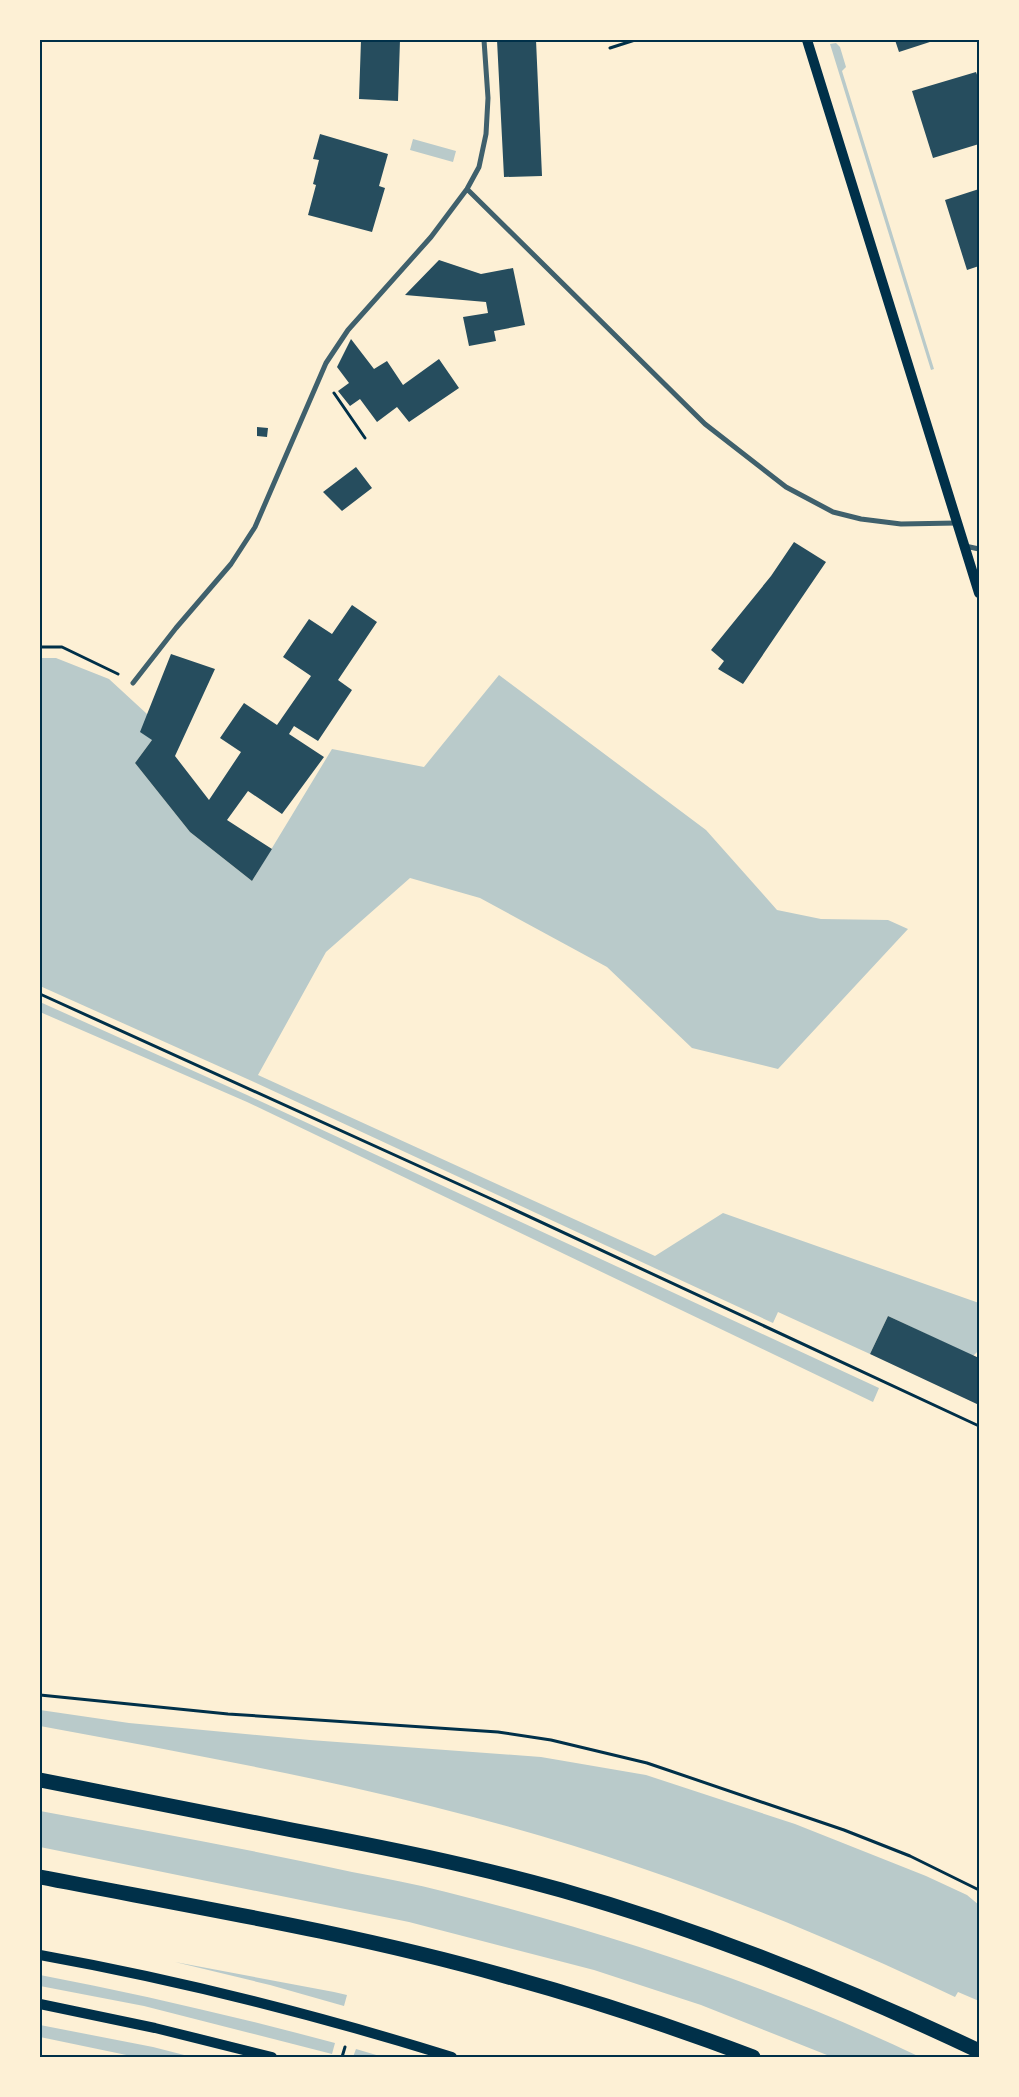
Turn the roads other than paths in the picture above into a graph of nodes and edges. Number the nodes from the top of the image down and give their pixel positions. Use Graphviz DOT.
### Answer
graph roads {
  1 [pos="484,40"];
  2 [pos="807,40"];
  3 [pos="467,189"];
  4 [pos="957,523"];
  5 [pos="964,546"];
  6 [pos="979,548"];
  7 [pos="979,593"];
  8 [pos="133,683"];
  9 [pos="40,1780"];
  10 [pos="44,1879"];
  11 [pos="40,1956"];
  12 [pos="40,2004"];
  13 [pos="979,2052"];
  14 [pos="272,2057"];
  15 [pos="452,2057"];
  16 [pos="753,2057"];
  1 -- 3 [label="street"];
  2 -- 4 [label="main road"];
  3 -- 4 [label="street"];
  3 -- 8 [label="street"];
  4 -- 5 [label="main road"];
  5 -- 6 [label="street"];
  5 -- 7 [label="main road"];
  9 -- 13 [label="highway"];
  10 -- 16 [label="highway"];
  11 -- 15 [label="main road"];
  12 -- 14 [label="main road"];
}
